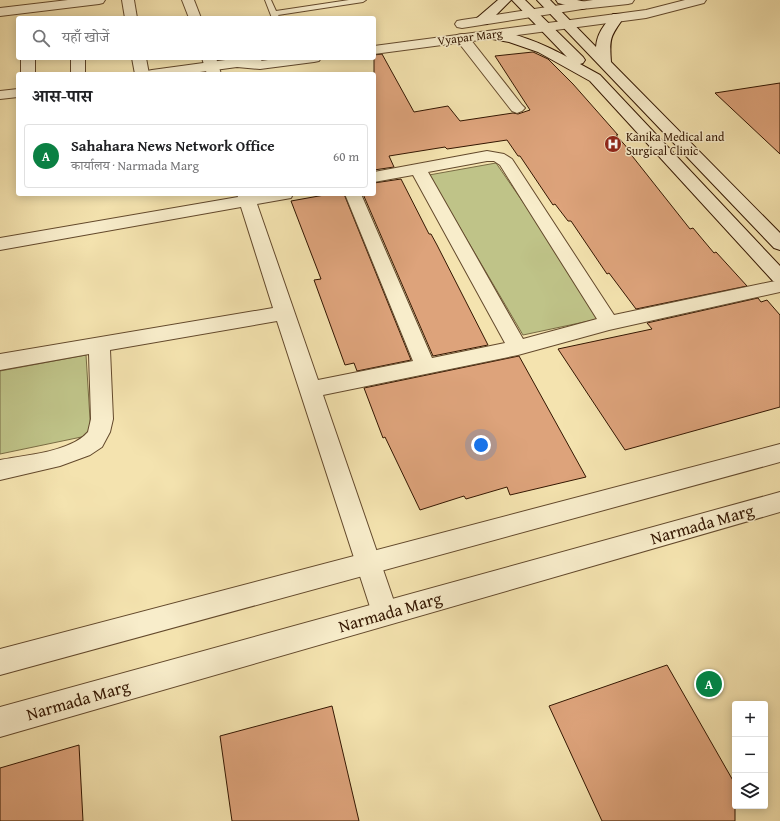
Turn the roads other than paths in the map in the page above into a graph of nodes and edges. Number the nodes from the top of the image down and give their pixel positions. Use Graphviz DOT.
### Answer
graph roads {
  1 [pos="99,0"];
  2 [pos="128,0"];
  3 [pos="188,0"];
  4 [pos="268,0"];
  5 [pos="363,0"];
  6 [pos="505,0"];
  7 [pos="518,0"];
  8 [pos="543,0"];
  9 [pos="562,0"];
  10 [pos="628,0"];
  11 [pos="664,0"];
  12 [pos="696,1"];
  13 [pos="77,3"];
  14 [pos="582,5"];
  15 [pos="552,10"];
  16 [pos="0,12"];
  17 [pos="530,13"];
  18 [pos="28,14"];
  19 [pos="77,16"];
  20 [pos="131,16"];
  21 [pos="194,16"];
  22 [pos="276,16"];
  23 [pos="618,18"];
  24 [pos="482,20"];
  25 [pos="565,24"];
  26 [pos="446,26"];
  27 [pos="545,27"];
  28 [pos="403,33"];
  29 [pos="492,35"];
  30 [pos="376,38"];
  31 [pos="462,38"];
  32 [pos="376,50"];
  33 [pos="28,60"];
  34 [pos="78,60"];
  35 [pos="139,60"];
  36 [pos="249,60"];
  37 [pos="299,60"];
  38 [pos="238,63"];
  39 [pos="604,63"];
  40 [pos="211,66"];
  41 [pos="28,72"];
  42 [pos="78,72"];
  43 [pos="142,72"];
  44 [pos="167,72"];
  45 [pos="595,78"];
  46 [pos="16,93"];
  47 [pos="0,95"];
  48 [pos="517,108"];
  49 [pos="418,168"];
  50 [pos="376,176"];
  51 [pos="265,196"];
  52 [pos="354,196"];
  53 [pos="246,198"];
  54 [pos="0,244"];
  55 [pos="780,244"];
  56 [pos="780,277"];
  57 [pos="780,286"];
  58 [pos="284,313"];
  59 [pos="609,323"];
  60 [pos="99,345"];
  61 [pos="518,348"];
  62 [pos="0,362"];
  63 [pos="426,367"];
  64 [pos="310,390"];
  65 [pos="780,454"];
  66 [pos="0,470"];
  67 [pos="780,502"];
  68 [pos="370,563"];
  69 [pos="385,613"];
  70 [pos="0,662"];
  71 [pos="0,722"];
  1 -- 13 [label="street"];
  2 -- 20 [label="street"];
  3 -- 21 [label="street"];
  4 -- 22 [label="lane"];
  5 -- 22 [label="lane"];
  6 -- 24 [label="street"];
  7 -- 17 [label="street"];
  8 -- 15 [label="street"];
  9 -- 14 [label="street"];
  10 -- 14 [label="street, Vyapar Marg"];
  11 -- 12 [label="street"];
  12 -- 23 [label="street, Vyapar Marg"];
  13 -- 18 [label="street"];
  13 -- 19 [label="street"];
  14 -- 15 [label="street, Vyapar Marg"];
  15 -- 17 [label="street, Vyapar Marg"];
  15 -- 25 [label="street"];
  16 -- 18 [label="street"];
  17 -- 24 [label="street, Vyapar Marg"];
  17 -- 27 [label="street"];
  23 -- 25 [label="street, Vyapar Marg"];
  23 -- 39 [label="street"];
  24 -- 26 [label="street, Vyapar Marg"];
  25 -- 27 [label="street, Vyapar Marg"];
  25 -- 39 [label="street"];
  27 -- 29 [label="street, Vyapar Marg"];
  27 -- 45 [label="street"];
  28 -- 30 [label="street"];
  29 -- 31 [label="street, Vyapar Marg"];
  29 -- 45 [label="street"];
  31 -- 32 [label="street, Vyapar Marg"];
  31 -- 48 [label="street"];
  33 -- 41 [label="street"];
  34 -- 42 [label="street"];
  35 -- 43 [label="street"];
  36 -- 38 [label="street"];
  37 -- 38 [label="street"];
  38 -- 40 [label="street"];
  39 -- 55 [label="street"];
  40 -- 44 [label="street"];
  45 -- 56 [label="street"];
  46 -- 47 [label="street"];
  49 -- 50 [label="street"];
  49 -- 59 [label="street"];
  49 -- 61 [label="street"];
  51 -- 53 [label="street"];
  52 -- 63 [label="street"];
  53 -- 54 [label="street"];
  53 -- 58 [label="street"];
  57 -- 59 [label="street"];
  58 -- 60 [label="street"];
  58 -- 64 [label="street"];
  59 -- 61 [label="street"];
  60 -- 62 [label="street"];
  60 -- 66 [label="street"];
  61 -- 63 [label="street"];
  63 -- 64 [label="street"];
  64 -- 68 [label="street"];
  65 -- 68 [label="street"];
  67 -- 69 [label="street, Narmada Marg"];
  68 -- 69 [label="street"];
  68 -- 70 [label="street"];
  69 -- 71 [label="street, Narmada Marg"];
}
